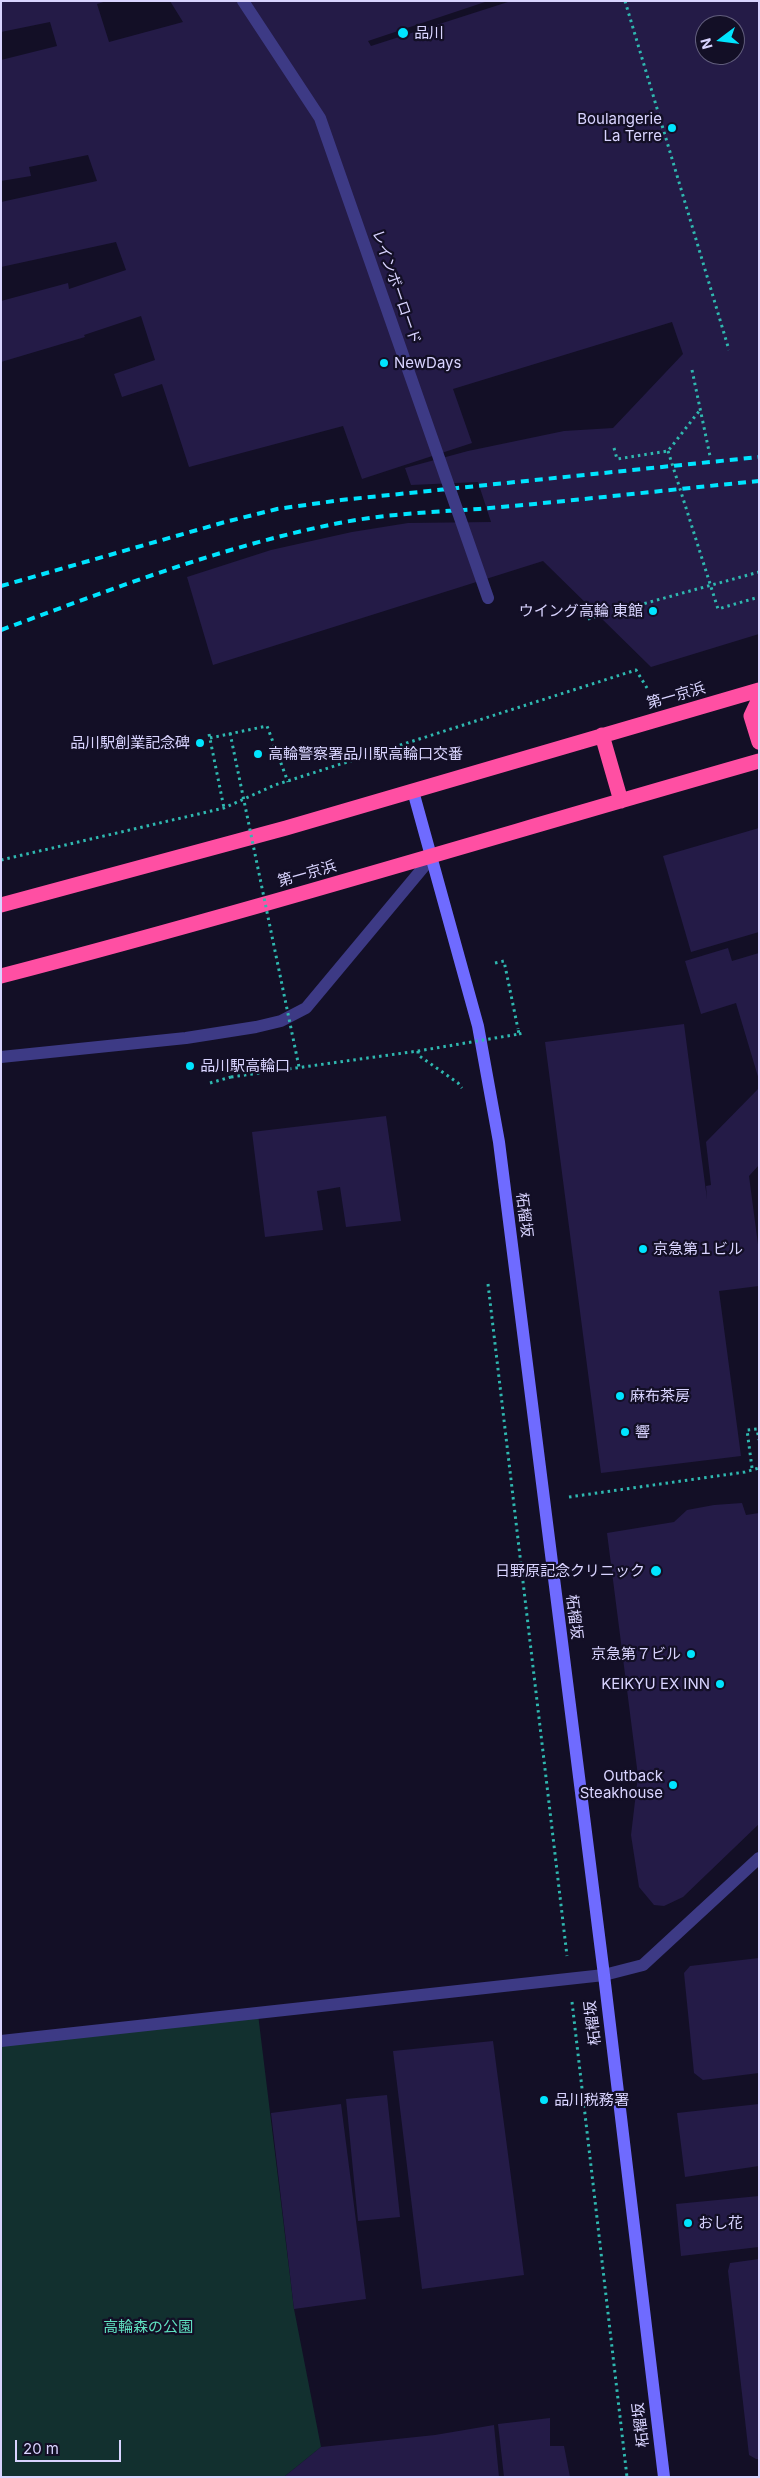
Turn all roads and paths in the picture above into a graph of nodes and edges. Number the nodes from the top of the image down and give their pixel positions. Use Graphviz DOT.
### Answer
graph roads {
  1 [pos="243,1"];
  2 [pos="625,1"];
  3 [pos="729,350"];
  4 [pos="692,370"];
  5 [pos="700,410"];
  6 [pos="614,448"];
  7 [pos="668,451"];
  8 [pos="710,456"];
  9 [pos="759,572"];
  10 [pos="710,585"];
  11 [pos="488,598"];
  12 [pos="759,598"];
  13 [pos="588,619"];
  14 [pos="647,688"];
  15 [pos="759,690"];
  16 [pos="759,699"];
  17 [pos="230,733"];
  18 [pos="602,735"];
  19 [pos="759,742"];
  20 [pos="759,761"];
  21 [pos="288,782"];
  22 [pos="413,791"];
  23 [pos="620,801"];
  24 [pos="224,808"];
  25 [pos="432,857"];
  26 [pos="1,860"];
  27 [pos="1,905"];
  28 [pos="495,963"];
  29 [pos="1,976"];
  30 [pos="418,1053"];
  31 [pos="1,1056"];
  32 [pos="298,1066"];
  33 [pos="210,1083"];
  34 [pos="465,1092"];
  35 [pos="488,1284"];
  36 [pos="759,1440"];
  37 [pos="752,1468"];
  38 [pos="759,1468"];
  39 [pos="580,1496"];
  40 [pos="759,1858"];
  41 [pos="568,1964"];
  42 [pos="604,1975"];
  43 [pos="571,1994"];
  44 [pos="1,2042"];
  45 [pos="627,2477"];
  46 [pos="664,2477"];
  1 -- 11 [label="street, レインボーロード, bridge"];
  2 -- 3 [label="path, bridge"];
  4 -- 5 [label="path"];
  5 -- 7 [label="path"];
  5 -- 8 [label="path"];
  6 -- 7 [label="path"];
  7 -- 10 [label="path"];
  9 -- 10 [label="path"];
  10 -- 12 [label="path"];
  10 -- 13 [label="path"];
  14 -- 21 [label="path"];
  15 -- 18 [label="highway, 第一京浜"];
  16 -- 19 [label="highway"];
  17 -- 21 [label="path"];
  17 -- 24 [label="path"];
  17 -- 32 [label="path, bridge"];
  18 -- 22 [label="highway, 第一京浜"];
  18 -- 23 [label="highway"];
  20 -- 23 [label="highway, 第一京浜"];
  21 -- 24 [label="path"];
  22 -- 25 [label="street, 柘榴坂"];
  22 -- 27 [label="highway, 第一京浜"];
  23 -- 25 [label="highway, 第一京浜"];
  24 -- 26 [label="path"];
  25 -- 29 [label="highway, 第一京浜"];
  25 -- 31 [label="street"];
  25 -- 42 [label="street, 柘榴坂"];
  28 -- 30 [label="path, bridge"];
  30 -- 32 [label="path, bridge"];
  30 -- 34 [label="path"];
  32 -- 33 [label="path, bridge"];
  35 -- 41 [label="path"];
  36 -- 37 [label="path"];
  37 -- 38 [label="path"];
  37 -- 39 [label="path"];
  40 -- 42 [label="street"];
  42 -- 44 [label="street"];
  42 -- 46 [label="street, 柘榴坂"];
  43 -- 45 [label="path"];
}
